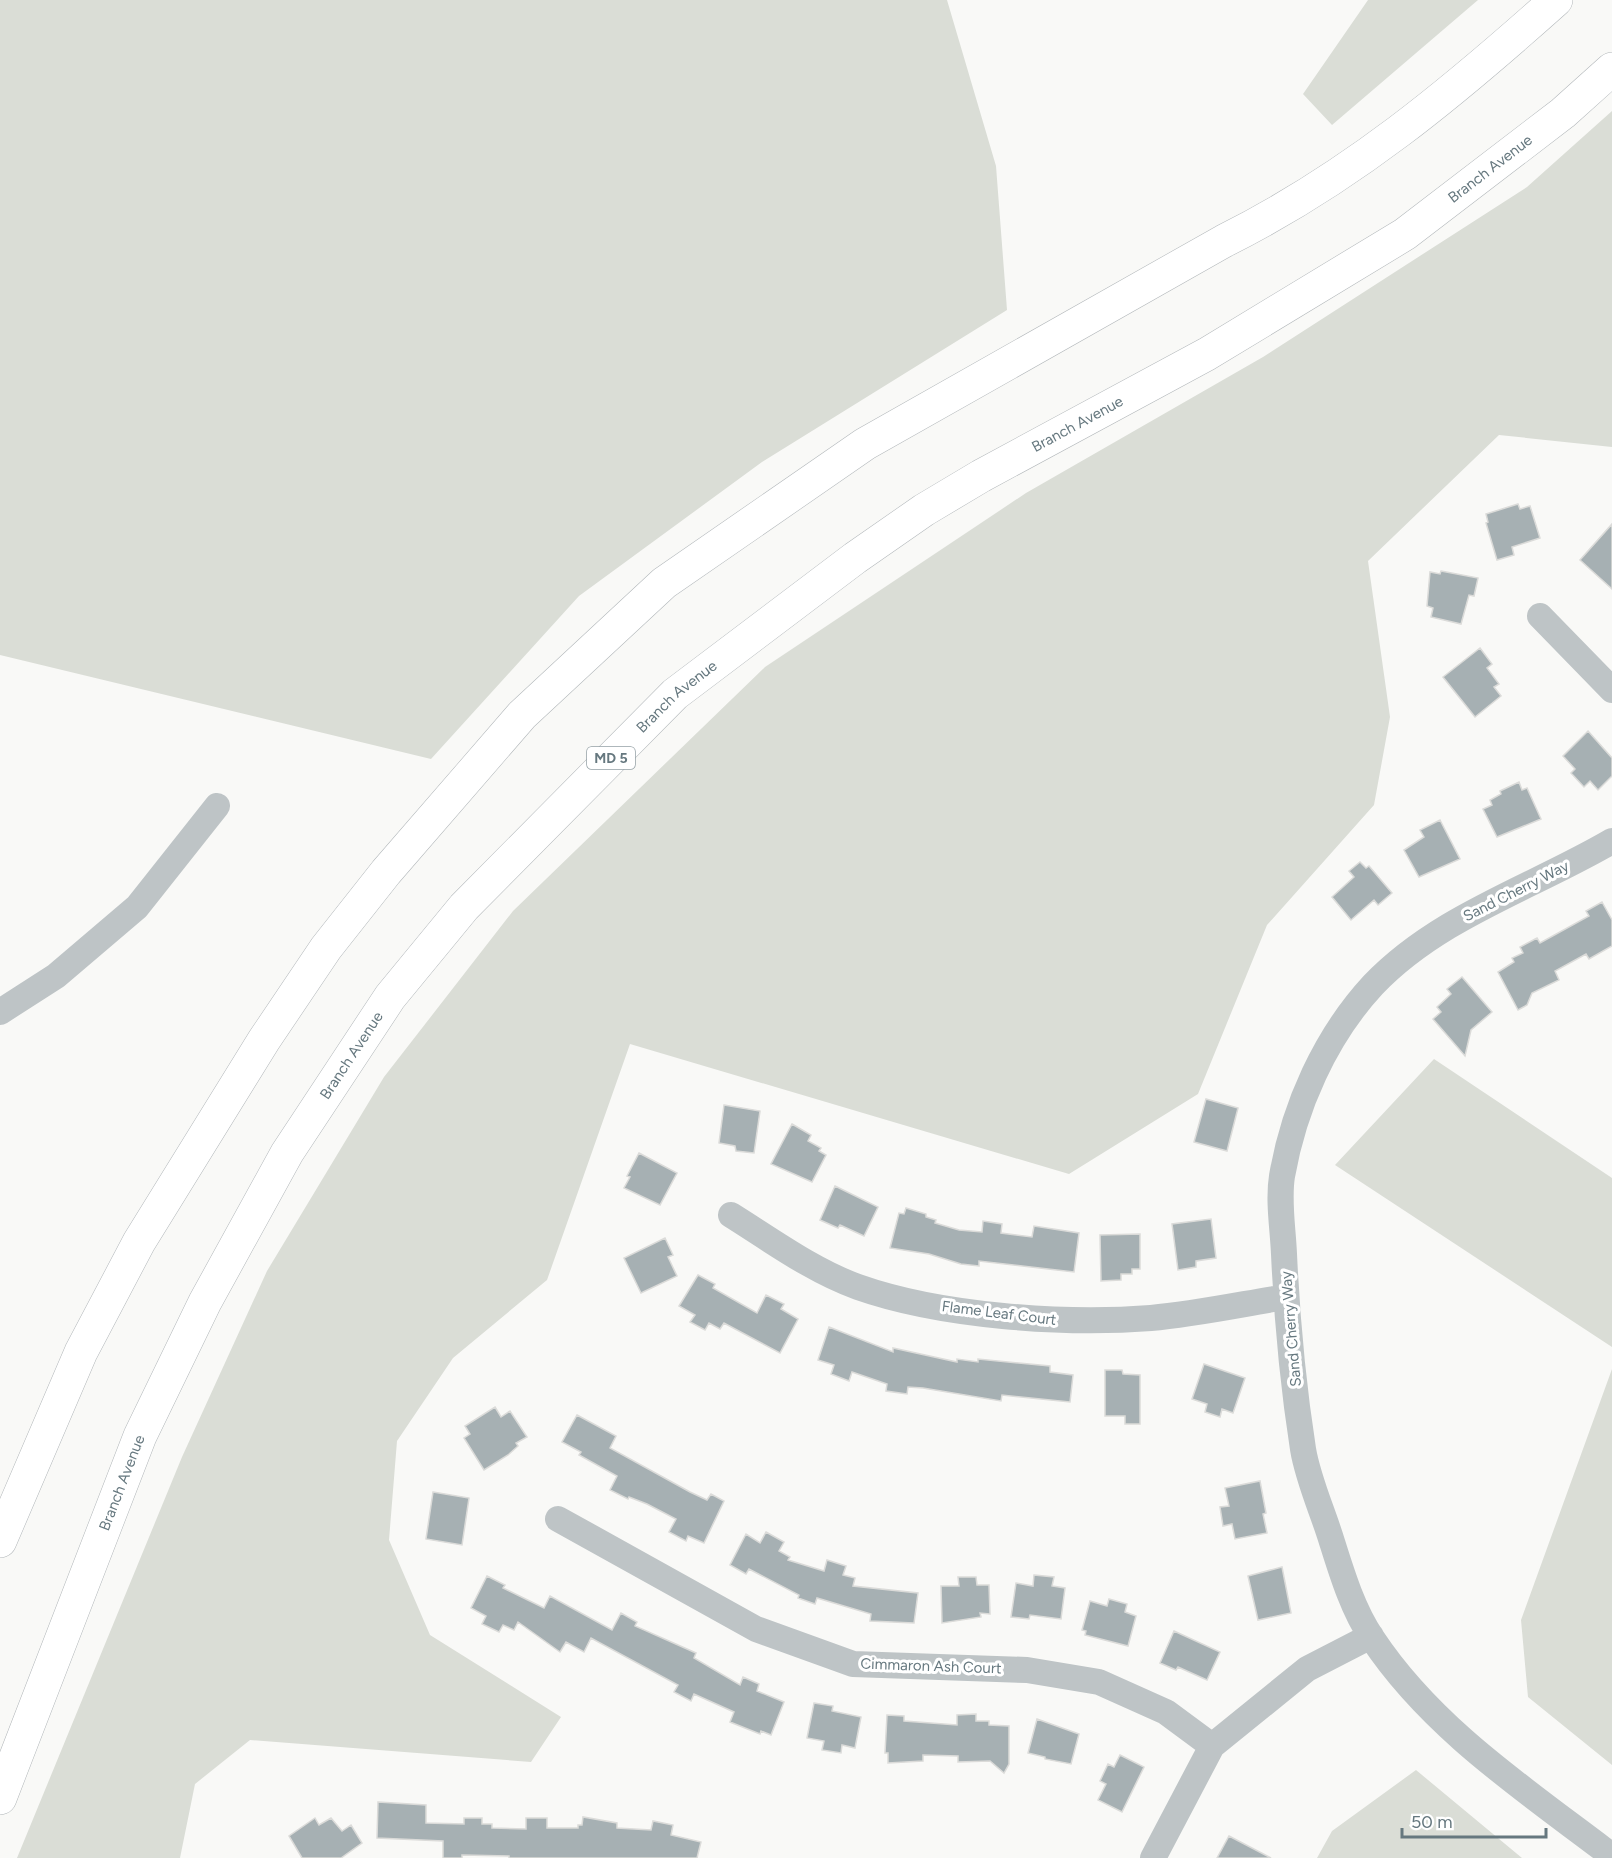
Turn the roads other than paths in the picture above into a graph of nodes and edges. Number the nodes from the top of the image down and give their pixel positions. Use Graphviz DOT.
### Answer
graph roads {
  1 [pos="1556,0"];
  2 [pos="1612,69"];
  3 [pos="1540,616"];
  4 [pos="1612,690"];
  5 [pos="217,806"];
  6 [pos="1612,841"];
  7 [pos="0,1012"];
  8 [pos="731,1215"];
  9 [pos="1286,1298"];
  10 [pos="558,1519"];
  11 [pos="0,1541"];
  12 [pos="1371,1636"];
  13 [pos="1212,1746"];
  14 [pos="0,1798"];
  15 [pos="1612,1856"];
  16 [pos="1153,1858"];
  1 -- 11 [label="highway"];
  2 -- 14 [label="highway, Branch Avenue / MD 5"];
  3 -- 4 [label="street"];
  5 -- 7 [label="street"];
  6 -- 9 [label="street, Sand Cherry Way"];
  8 -- 9 [label="street, Flame Leaf Court"];
  9 -- 12 [label="street, Sand Cherry Way"];
  10 -- 13 [label="street, Cimmaron Ash Court"];
  12 -- 13 [label="street"];
  12 -- 15 [label="street, Sand Cherry Way"];
  13 -- 16 [label="street"];
}
